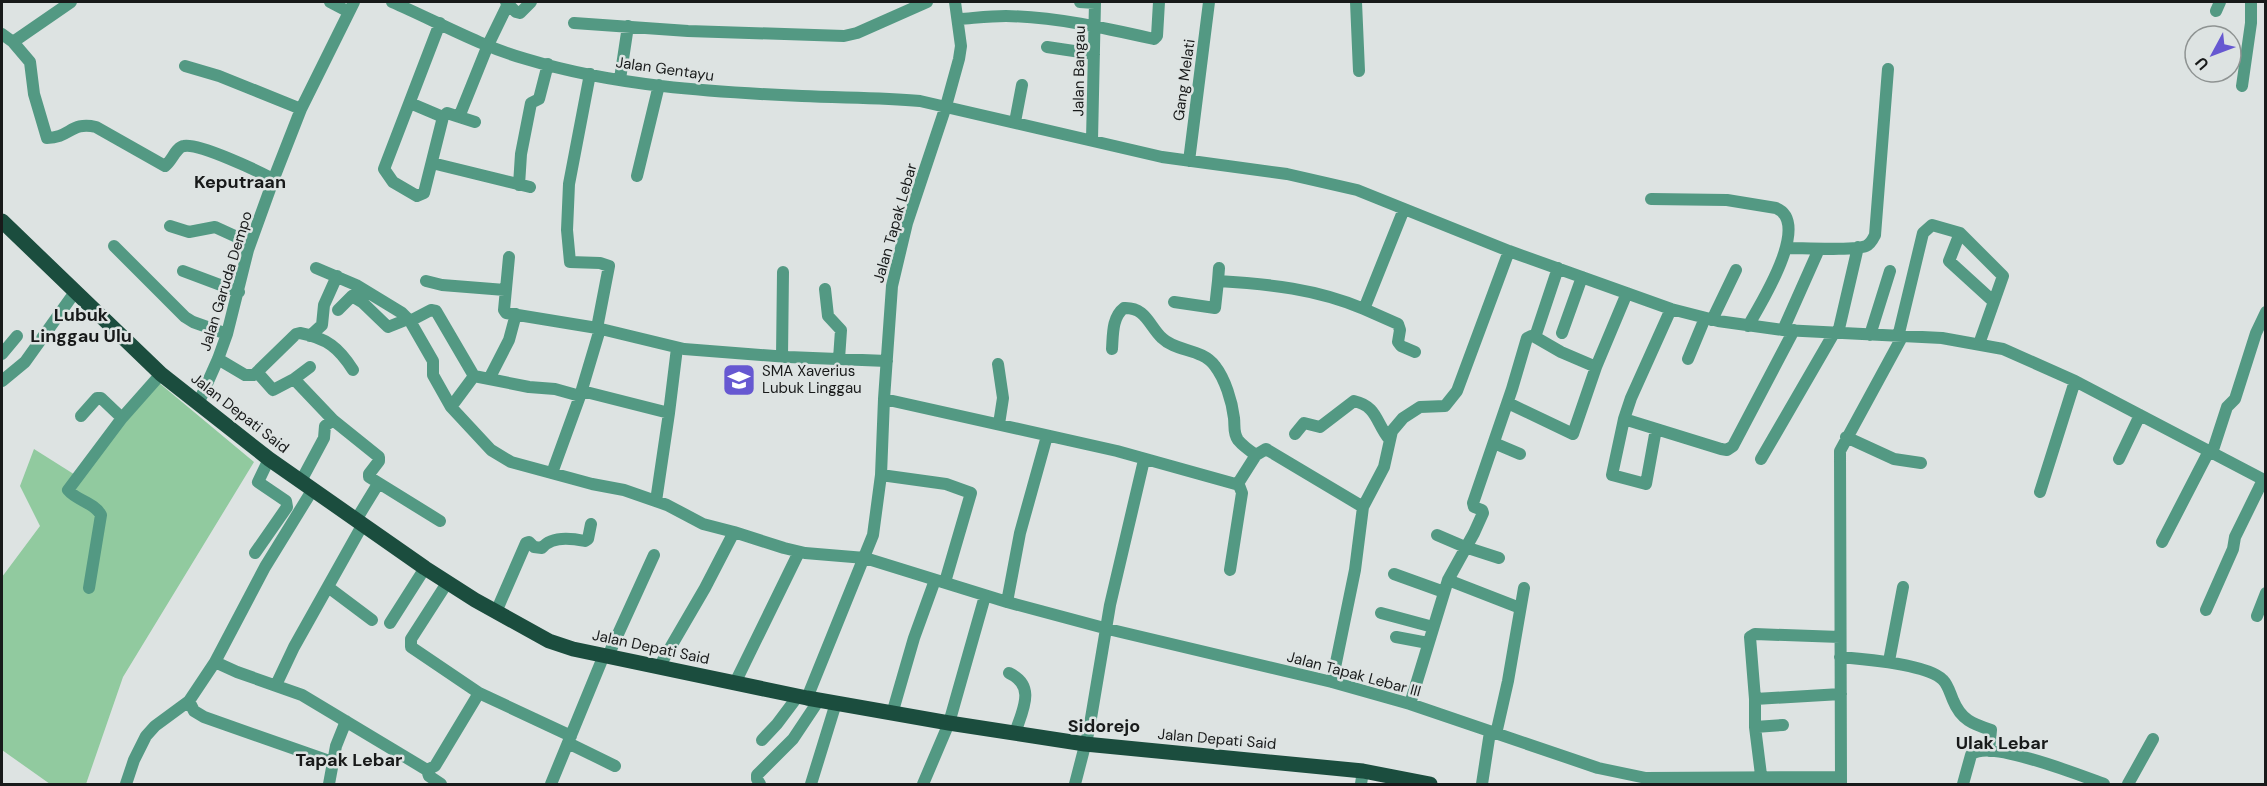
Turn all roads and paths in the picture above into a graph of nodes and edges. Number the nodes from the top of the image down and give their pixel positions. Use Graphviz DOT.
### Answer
graph roads {
  1 [pos="330,2"];
  2 [pos="392,2"];
  3 [pos="531,2"];
  4 [pos="927,2"];
  5 [pos="955,2"];
  6 [pos="1080,2"];
  7 [pos="1095,2"];
  8 [pos="1159,2"];
  9 [pos="1209,2"];
  10 [pos="1356,2"];
  11 [pos="2251,2"];
  12 [pos="66,3"];
  13 [pos="507,3"];
  14 [pos="352,7"];
  15 [pos="959,19"];
  16 [pos="574,23"];
  17 [pos="440,24"];
  18 [pos="1095,25"];
  19 [pos="628,26"];
  20 [pos="2,34"];
  21 [pos="13,42"];
  22 [pos="488,45"];
  23 [pos="1047,47"];
  24 [pos="1094,54"];
  25 [pos="548,64"];
  26 [pos="185,66"];
  27 [pos="1888,69"];
  28 [pos="1359,71"];
  29 [pos="590,74"];
  30 [pos="620,79"];
  31 [pos="659,85"];
  32 [pos="1022,85"];
  33 [pos="2242,86"];
  34 [pos="410,103"];
  35 [pos="946,106"];
  36 [pos="301,109"];
  37 [pos="443,117"];
  38 [pos="459,117"];
  39 [pos="475,122"];
  40 [pos="1014,122"];
  41 [pos="1092,140"];
  42 [pos="1189,161"];
  43 [pos="432,163"];
  44 [pos="637,176"];
  45 [pos="273,179"];
  46 [pos="1651,199"];
  47 [pos="1404,209"];
  48 [pos="2,221"];
  49 [pos="170,226"];
  50 [pos="1960,233"];
  51 [pos="250,243"];
  52 [pos="114,246"];
  53 [pos="1858,247"];
  54 [pos="1787,248"];
  55 [pos="1819,249"];
  56 [pos="1509,251"];
  57 [pos="508,257"];
  58 [pos="316,268"];
  59 [pos="1219,268"];
  60 [pos="1558,268"];
  61 [pos="1736,270"];
  62 [pos="183,271"];
  63 [pos="1890,271"];
  64 [pos="783,272"];
  65 [pos="337,276"];
  66 [pos="1582,277"];
  67 [pos="426,281"];
  68 [pos="1218,281"];
  69 [pos="825,289"];
  70 [pos="354,290"];
  71 [pos="505,290"];
  72 [pos="75,292"];
  73 [pos="238,292"];
  74 [pos="1627,293"];
  75 [pos="1174,302"];
  76 [pos="1994,302"];
  77 [pos="1364,309"];
  78 [pos="1671,309"];
  79 [pos="338,310"];
  80 [pos="2265,312"];
  81 [pos="516,314"];
  82 [pos="1709,319"];
  83 [pos="409,320"];
  84 [pos="1748,326"];
  85 [pos="599,328"];
  86 [pos="1789,330"];
  87 [pos="1562,333"];
  88 [pos="1836,333"];
  89 [pos="227,334"];
  90 [pos="1870,335"];
  91 [pos="17,336"];
  92 [pos="310,336"];
  93 [pos="1535,337"];
  94 [pos="1900,337"];
  95 [pos="1979,344"];
  96 [pos="677,348"];
  97 [pos="1112,350"];
  98 [pos="1415,352"];
  99 [pos="2,354"];
  100 [pos="782,357"];
  101 [pos="218,359"];
  102 [pos="839,359"];
  103 [pos="1688,359"];
  104 [pos="886,361"];
  105 [pos="998,364"];
  106 [pos="310,367"];
  107 [pos="1596,367"];
  108 [pos="353,370"];
  109 [pos="257,372"];
  110 [pos="161,374"];
  111 [pos="474,376"];
  112 [pos="294,378"];
  113 [pos="489,379"];
  114 [pos="2,381"];
  115 [pos="2075,381"];
  116 [pos="581,394"];
  117 [pos="884,399"];
  118 [pos="1508,403"];
  119 [pos="198,404"];
  120 [pos="451,407"];
  121 [pos="669,413"];
  122 [pos="2140,415"];
  123 [pos="81,416"];
  124 [pos="122,418"];
  125 [pos="1624,419"];
  126 [pos="333,420"];
  127 [pos="999,424"];
  128 [pos="1656,429"];
  129 [pos="1295,434"];
  130 [pos="1047,436"];
  131 [pos="1846,437"];
  132 [pos="1389,439"];
  133 [pos="1494,443"];
  134 [pos="2211,452"];
  135 [pos="1520,454"];
  136 [pos="1256,455"];
  137 [pos="269,459"];
  138 [pos="1761,459"];
  139 [pos="2119,459"];
  140 [pos="1144,460"];
  141 [pos="1921,463"];
  142 [pos="552,473"];
  143 [pos="881,475"];
  144 [pos="2264,481"];
  145 [pos="378,484"];
  146 [pos="307,485"];
  147 [pos="1237,485"];
  148 [pos="2040,492"];
  149 [pos="656,501"];
  150 [pos="1363,507"];
  151 [pos="440,521"];
  152 [pos="360,522"];
  153 [pos="591,524"];
  154 [pos="734,532"];
  155 [pos="1437,535"];
  156 [pos="2162,542"];
  157 [pos="1465,547"];
  158 [pos="800,552"];
  159 [pos="255,553"];
  160 [pos="654,555"];
  161 [pos="865,558"];
  162 [pos="1499,558"];
  163 [pos="425,568"];
  164 [pos="1230,570"];
  165 [pos="1394,574"];
  166 [pos="940,581"];
  167 [pos="447,583"];
  168 [pos="1446,586"];
  169 [pos="328,587"];
  170 [pos="1903,587"];
  171 [pos="89,588"];
  172 [pos="1524,588"];
  173 [pos="2265,593"];
  174 [pos="985,596"];
  175 [pos="1007,602"];
  176 [pos="1520,608"];
  177 [pos="2206,610"];
  178 [pos="496,612"];
  179 [pos="1381,613"];
  180 [pos="2257,616"];
  181 [pos="372,620"];
  182 [pos="390,622"];
  183 [pos="1433,627"];
  184 [pos="1106,628"];
  185 [pos="1396,637"];
  186 [pos="1840,637"];
  187 [pos="1428,643"];
  188 [pos="606,655"];
  189 [pos="1840,657"];
  190 [pos="1889,661"];
  191 [pos="215,662"];
  192 [pos="659,667"];
  193 [pos="1009,674"];
  194 [pos="1332,682"];
  195 [pos="735,683"];
  196 [pos="276,685"];
  197 [pos="479,693"];
  198 [pos="1841,694"];
  199 [pos="808,698"];
  200 [pos="1755,699"];
  201 [pos="189,701"];
  202 [pos="836,703"];
  203 [pos="1410,704"];
  204 [pos="892,714"];
  205 [pos="346,721"];
  206 [pos="950,723"];
  207 [pos="1782,725"];
  208 [pos="1755,727"];
  209 [pos="1493,733"];
  210 [pos="1015,734"];
  211 [pos="2153,739"];
  212 [pos="569,740"];
  213 [pos="762,740"];
  214 [pos="1085,744"];
  215 [pos="1989,751"];
  216 [pos="332,762"];
  217 [pos="615,766"];
  218 [pos="427,770"];
  219 [pos="1362,778"];
  220 [pos="1761,781"];
  221 [pos="1840,781"];
  222 [pos="126,784"];
  223 [pos="329,784"];
  224 [pos="441,784"];
  225 [pos="550,784"];
  226 [pos="760,784"];
  227 [pos="811,784"];
  228 [pos="923,784"];
  229 [pos="1075,784"];
  230 [pos="1430,784"];
  231 [pos="1482,784"];
  232 [pos="1964,784"];
  233 [pos="2104,784"];
  234 [pos="2128,784"];
  1 -- 14 [label="street"];
  2 -- 17 [label="street, Jalan Gentayu"];
  3 -- 13 [label="street"];
  4 -- 19 [label="street"];
  5 -- 15 [label="street, Jalan Tapak Lebar"];
  6 -- 7 [label="street"];
  7 -- 18 [label="street, Jalan Bangau"];
  8 -- 18 [label="street"];
  9 -- 42 [label="street, Gang Melati"];
  10 -- 28 [label="street"];
  11 -- 33 [label="street"];
  12 -- 21 [label="street"];
  13 -- 22 [label="street"];
  14 -- 36 [label="street, Jalan Garuda Dempo"];
  15 -- 18 [label="street"];
  15 -- 35 [label="street, Jalan Tapak Lebar"];
  16 -- 19 [label="street"];
  17 -- 22 [label="street, Jalan Gentayu"];
  17 -- 34 [label="street"];
  18 -- 24 [label="street, Jalan Bangau"];
  19 -- 30 [label="street"];
  20 -- 21 [label="street"];
  21 -- 45 [label="street"];
  22 -- 25 [label="street, Jalan Gentayu"];
  22 -- 38 [label="street"];
  23 -- 24 [label="street"];
  24 -- 41 [label="street, Jalan Bangau"];
  25 -- 29 [label="street, Jalan Gentayu"];
  25 -- 43 [label="street"];
  26 -- 36 [label="street"];
  27 -- 53 [label="street"];
  29 -- 30 [label="street, Jalan Gentayu"];
  29 -- 85 [label="street"];
  30 -- 31 [label="street, Jalan Gentayu"];
  31 -- 35 [label="street, Jalan Gentayu"];
  31 -- 44 [label="street"];
  32 -- 40 [label="street"];
  34 -- 37 [label="street"];
  34 -- 43 [label="street"];
  35 -- 40 [label="street, Jalan Gentayu"];
  35 -- 104 [label="street, Jalan Tapak Lebar"];
  36 -- 45 [label="street, Jalan Garuda Dempo"];
  37 -- 38 [label="street"];
  37 -- 43 [label="street"];
  38 -- 39 [label="street"];
  40 -- 41 [label="street, Jalan Gentayu"];
  41 -- 42 [label="street, Jalan Gentayu"];
  42 -- 47 [label="street, Jalan Gentayu"];
  45 -- 51 [label="street, Jalan Garuda Dempo"];
  46 -- 54 [label="street"];
  47 -- 56 [label="street, Jalan Gentayu"];
  47 -- 77 [label="street"];
  48 -- 72 [label="main road, Jalan Depati Said"];
  49 -- 51 [label="street"];
  50 -- 76 [label="street"];
  50 -- 76 [label="street"];
  50 -- 94 [label="street"];
  51 -- 73 [label="street, Jalan Garuda Dempo"];
  52 -- 89 [label="street"];
  53 -- 55 [label="street"];
  53 -- 88 [label="street"];
  54 -- 55 [label="street"];
  54 -- 84 [label="street"];
  55 -- 86 [label="street"];
  56 -- 60 [label="street, Jalan Gentayu"];
  56 -- 132 [label="street"];
  57 -- 71 [label="street"];
  58 -- 65 [label="street"];
  59 -- 68 [label="street"];
  60 -- 66 [label="street, Jalan Gentayu"];
  60 -- 93 [label="street"];
  61 -- 82 [label="street"];
  62 -- 73 [label="street"];
  63 -- 90 [label="street"];
  64 -- 100 [label="street"];
  65 -- 70 [label="street"];
  65 -- 92 [label="street"];
  66 -- 74 [label="street, Jalan Gentayu"];
  66 -- 87 [label="street"];
  67 -- 71 [label="street"];
  68 -- 75 [label="street"];
  68 -- 77 [label="street"];
  69 -- 102 [label="street"];
  70 -- 79 [label="street"];
  70 -- 83 [label="street"];
  70 -- 83 [label="street"];
  71 -- 81 [label="street"];
  72 -- 110 [label="main road, Jalan Depati Said"];
  72 -- 114 [label="street"];
  73 -- 89 [label="street, Jalan Garuda Dempo"];
  74 -- 78 [label="street, Jalan Gentayu"];
  74 -- 107 [label="street"];
  76 -- 95 [label="street"];
  77 -- 98 [label="street"];
  78 -- 82 [label="street, Jalan Gentayu"];
  78 -- 125 [label="street"];
  80 -- 134 [label="street"];
  81 -- 85 [label="street"];
  81 -- 113 [label="street"];
  82 -- 84 [label="street, Jalan Gentayu"];
  82 -- 103 [label="street"];
  83 -- 111 [label="street"];
  83 -- 120 [label="street, Jalan Tapak Lebar III"];
  84 -- 86 [label="street, Jalan Gentayu"];
  85 -- 96 [label="street"];
  85 -- 116 [label="street"];
  86 -- 88 [label="street, Jalan Gentayu"];
  86 -- 128 [label="street"];
  88 -- 90 [label="street, Jalan Gentayu"];
  88 -- 138 [label="street"];
  89 -- 101 [label="street, Jalan Garuda Dempo"];
  90 -- 94 [label="street, Jalan Gentayu"];
  91 -- 99 [label="street"];
  92 -- 108 [label="street"];
  92 -- 109 [label="street"];
  93 -- 107 [label="street"];
  93 -- 118 [label="street"];
  94 -- 95 [label="street, Jalan Gentayu"];
  94 -- 131 [label="street"];
  95 -- 115 [label="street, Jalan Gentayu"];
  96 -- 100 [label="street"];
  96 -- 121 [label="street"];
  97 -- 136 [label="street"];
  100 -- 102 [label="street"];
  101 -- 109 [label="street"];
  101 -- 119 [label="street, Jalan Garuda Dempo"];
  102 -- 104 [label="street"];
  104 -- 117 [label="street, Jalan Tapak Lebar"];
  105 -- 127 [label="street"];
  106 -- 112 [label="street"];
  107 -- 118 [label="street"];
  109 -- 112 [label="street"];
  110 -- 119 [label="main road, Jalan Depati Said"];
  110 -- 124 [label="street"];
  111 -- 113 [label="street"];
  111 -- 120 [label="street"];
  112 -- 126 [label="street"];
  113 -- 116 [label="street"];
  115 -- 122 [label="street, Jalan Gentayu"];
  115 -- 148 [label="street"];
  116 -- 121 [label="street"];
  116 -- 142 [label="street"];
  117 -- 127 [label="street"];
  117 -- 143 [label="street, Jalan Tapak Lebar"];
  118 -- 133 [label="street"];
  119 -- 137 [label="main road, Jalan Depati Said"];
  120 -- 142 [label="street, Jalan Tapak Lebar III"];
  121 -- 149 [label="street"];
  122 -- 134 [label="street, Jalan Gentayu"];
  122 -- 139 [label="street"];
  123 -- 124 [label="street"];
  124 -- 171 [label="street"];
  125 -- 128 [label="street"];
  125 -- 128 [label="street"];
  126 -- 145 [label="street"];
  126 -- 146 [label="street"];
  127 -- 130 [label="street"];
  129 -- 132 [label="street"];
  130 -- 140 [label="street"];
  130 -- 175 [label="street"];
  131 -- 141 [label="street"];
  131 -- 186 [label="street"];
  132 -- 150 [label="street"];
  133 -- 135 [label="street"];
  133 -- 157 [label="street"];
  134 -- 144 [label="street, Jalan Gentayu"];
  134 -- 156 [label="street"];
  136 -- 147 [label="street"];
  136 -- 150 [label="street"];
  137 -- 146 [label="main road, Jalan Depati Said"];
  137 -- 159 [label="street"];
  140 -- 147 [label="street"];
  140 -- 184 [label="street"];
  142 -- 149 [label="street, Jalan Tapak Lebar III"];
  143 -- 161 [label="street, Jalan Tapak Lebar"];
  143 -- 166 [label="street"];
  144 -- 177 [label="street"];
  145 -- 151 [label="street"];
  145 -- 152 [label="street"];
  146 -- 152 [label="main road, Jalan Depati Said"];
  146 -- 191 [label="street"];
  147 -- 164 [label="street"];
  149 -- 154 [label="street, Jalan Tapak Lebar III"];
  150 -- 194 [label="street"];
  152 -- 163 [label="main road, Jalan Depati Said"];
  152 -- 169 [label="street"];
  153 -- 178 [label="street"];
  154 -- 158 [label="street, Jalan Tapak Lebar III"];
  154 -- 192 [label="street"];
  155 -- 157 [label="street"];
  157 -- 162 [label="street"];
  157 -- 168 [label="street"];
  158 -- 161 [label="street, Jalan Tapak Lebar III"];
  158 -- 195 [label="street"];
  160 -- 188 [label="street"];
  161 -- 166 [label="street, Jalan Tapak Lebar III"];
  161 -- 199 [label="street, Jalan Tapak Lebar"];
  163 -- 167 [label="main road, Jalan Depati Said"];
  163 -- 182 [label="street"];
  165 -- 168 [label="street"];
  166 -- 174 [label="street, Jalan Tapak Lebar III"];
  166 -- 204 [label="street"];
  167 -- 178 [label="main road, Jalan Depati Said"];
  167 -- 197 [label="street"];
  168 -- 176 [label="street"];
  168 -- 183 [label="street"];
  169 -- 181 [label="street"];
  169 -- 196 [label="street"];
  170 -- 190 [label="street"];
  172 -- 176 [label="street"];
  173 -- 180 [label="street"];
  174 -- 175 [label="street, Jalan Tapak Lebar III"];
  174 -- 206 [label="street"];
  175 -- 184 [label="street, Jalan Tapak Lebar III"];
  176 -- 209 [label="street"];
  178 -- 188 [label="main road, Jalan Depati Said"];
  179 -- 183 [label="street"];
  183 -- 187 [label="street"];
  184 -- 194 [label="street, Jalan Tapak Lebar III"];
  184 -- 214 [label="street"];
  185 -- 187 [label="street"];
  186 -- 189 [label="street"];
  186 -- 200 [label="street"];
  187 -- 203 [label="street"];
  188 -- 192 [label="main road, Jalan Depati Said"];
  188 -- 212 [label="street"];
  189 -- 190 [label="street"];
  189 -- 198 [label="street"];
  190 -- 215 [label="street"];
  191 -- 196 [label="street"];
  191 -- 201 [label="street"];
  192 -- 195 [label="main road, Jalan Depati Said"];
  193 -- 210 [label="street"];
  194 -- 203 [label="street, Jalan Tapak Lebar III"];
  195 -- 199 [label="main road, Jalan Depati Said"];
  196 -- 205 [label="street"];
  197 -- 212 [label="street"];
  197 -- 218 [label="street"];
  198 -- 200 [label="street"];
  198 -- 221 [label="street"];
  199 -- 202 [label="main road, Jalan Depati Said"];
  199 -- 213 [label="street"];
  199 -- 226 [label="street"];
  200 -- 208 [label="street"];
  201 -- 216 [label="street"];
  201 -- 222 [label="street"];
  202 -- 204 [label="main road, Jalan Depati Said"];
  202 -- 227 [label="street"];
  203 -- 209 [label="street, Jalan Tapak Lebar III"];
  204 -- 206 [label="main road, Jalan Depati Said"];
  205 -- 216 [label="street"];
  205 -- 218 [label="street"];
  206 -- 210 [label="main road, Jalan Depati Said"];
  206 -- 228 [label="street"];
  207 -- 208 [label="street"];
  208 -- 220 [label="street"];
  209 -- 220 [label="street, Jalan Tapak Lebar III"];
  209 -- 231 [label="street"];
  210 -- 214 [label="main road, Jalan Depati Said"];
  211 -- 234 [label="street"];
  212 -- 217 [label="street"];
  212 -- 225 [label="street"];
  214 -- 219 [label="main road, Jalan Depati Said"];
  214 -- 229 [label="street"];
  215 -- 232 [label="street"];
  215 -- 233 [label="street"];
  216 -- 223 [label="street"];
  218 -- 224 [label="street"];
  219 -- 230 [label="main road, Jalan Depati Said"];
  220 -- 221 [label="street, Jalan Tapak Lebar III"];
}
